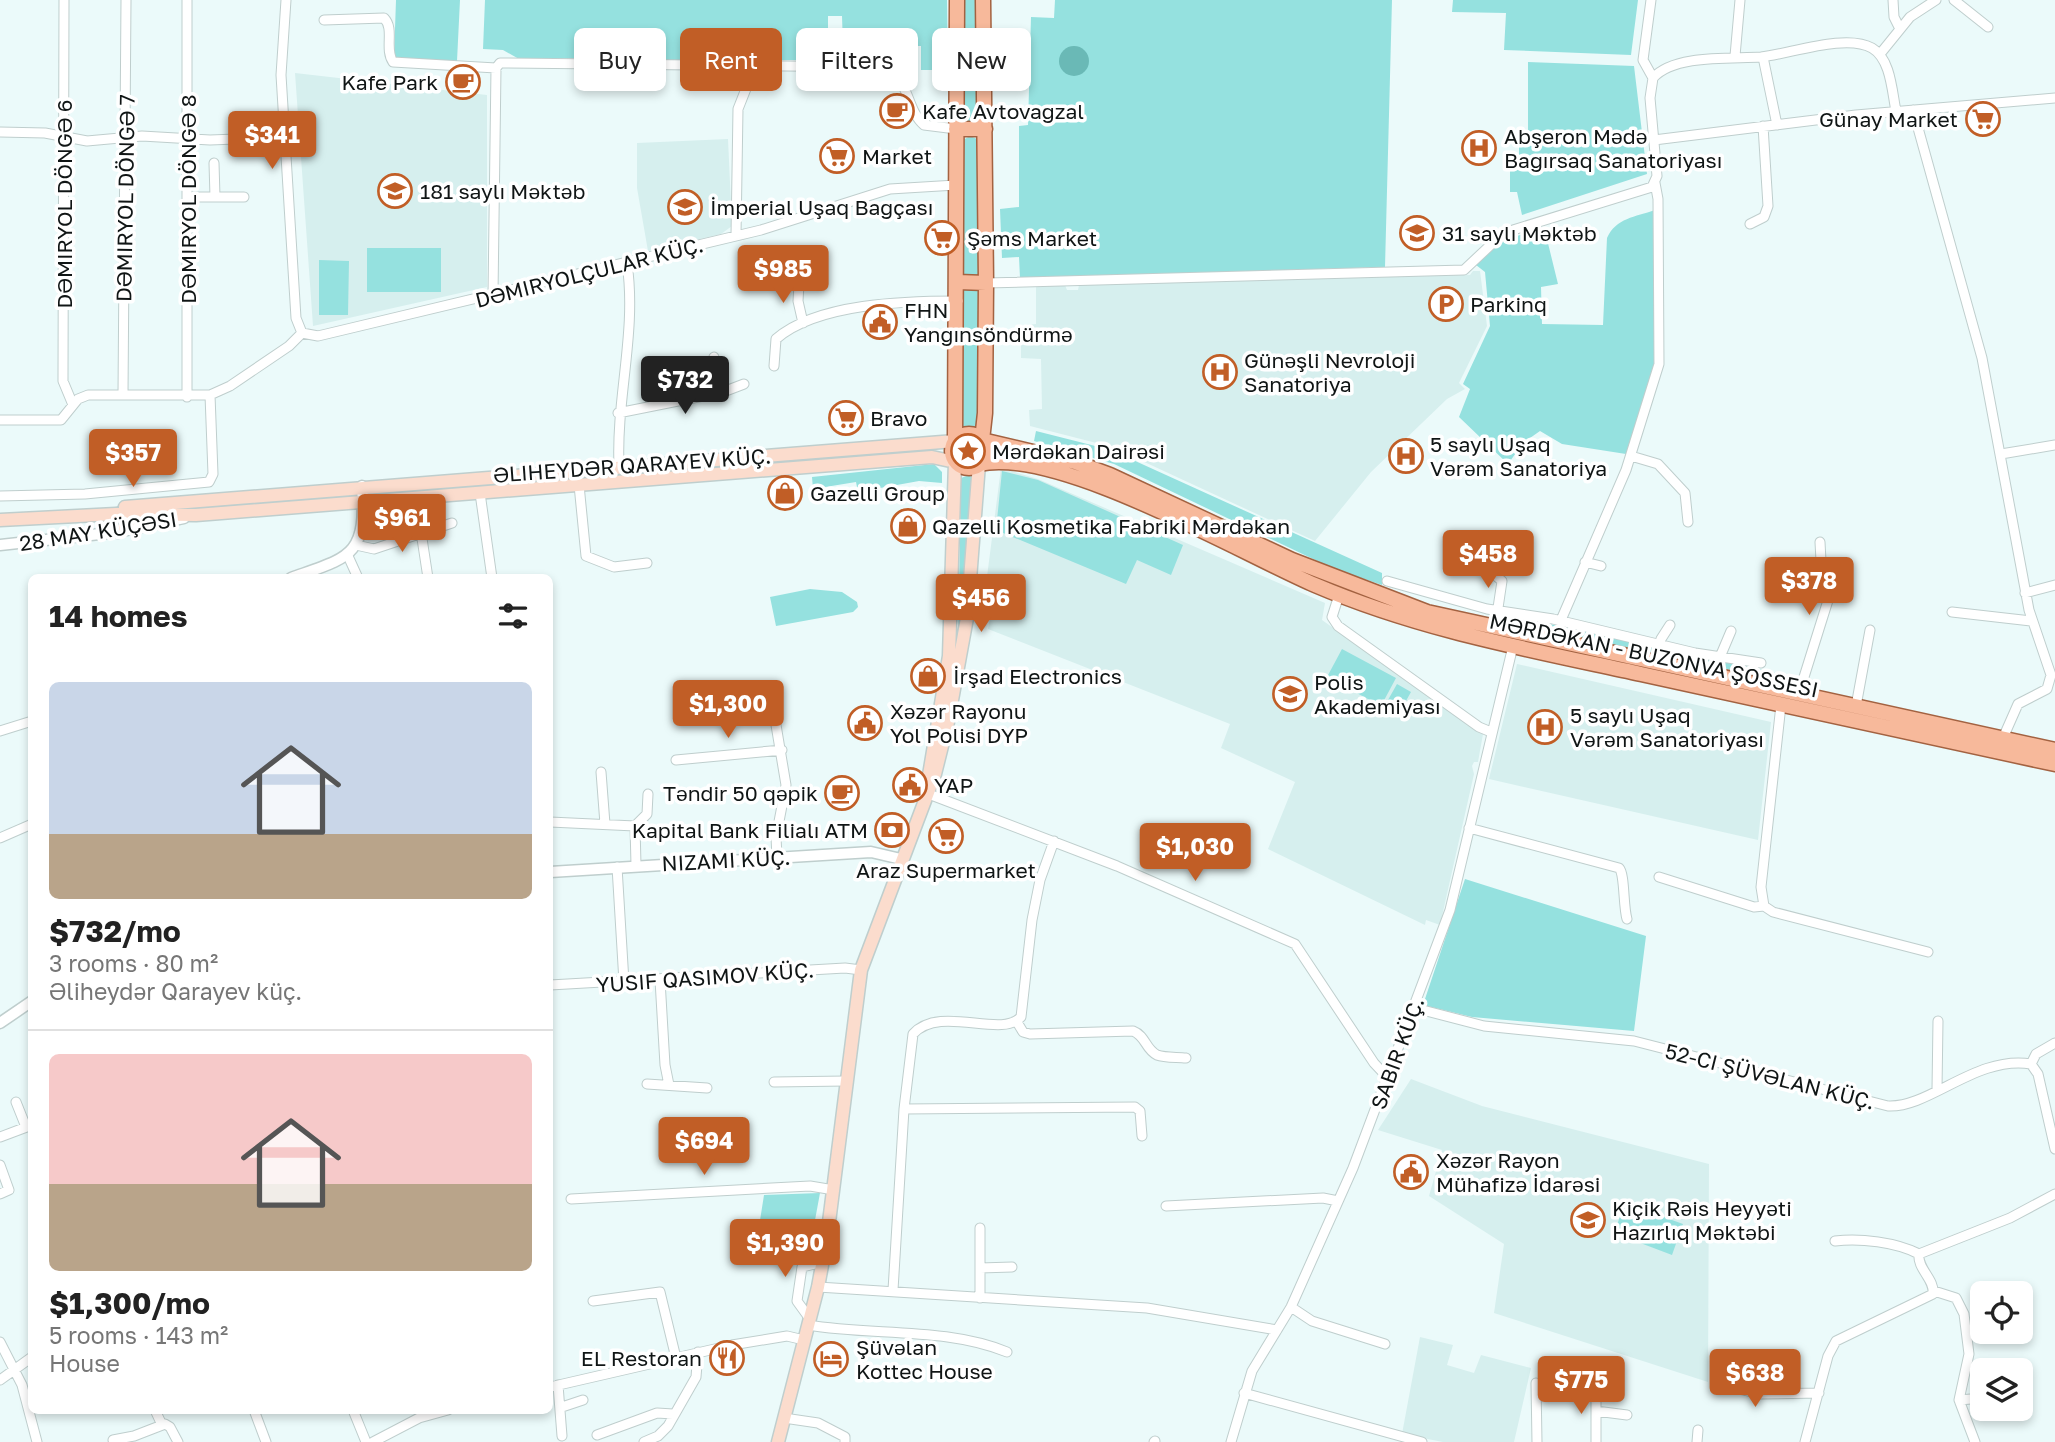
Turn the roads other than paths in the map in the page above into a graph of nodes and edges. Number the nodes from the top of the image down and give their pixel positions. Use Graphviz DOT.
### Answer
graph roads {
  1 [pos="64,0"];
  2 [pos="126,0"];
  3 [pos="187,0"];
  4 [pos="286,0"];
  5 [pos="957,0"];
  6 [pos="983,0"];
  7 [pos="1651,0"];
  8 [pos="1740,0"];
  9 [pos="1893,0"];
  10 [pos="1936,0"];
  11 [pos="1954,0"];
  12 [pos="324,20"];
  13 [pos="1987,27"];
  14 [pos="1899,29"];
  15 [pos="1880,54"];
  16 [pos="1735,56"];
  17 [pos="1763,57"];
  18 [pos="680,64"];
  19 [pos="782,66"];
  20 [pos="496,68"];
  21 [pos="1653,78"];
  22 [pos="745,91"];
  23 [pos="2055,98"];
  24 [pos="1913,110"];
  25 [pos="1896,111"];
  26 [pos="1777,125"];
  27 [pos="1763,126"];
  28 [pos="956,129"];
  29 [pos="985,129"];
  30 [pos="0,132"];
  31 [pos="285,137"];
  32 [pos="65,138"];
  33 [pos="127,138"];
  34 [pos="189,138"];
  35 [pos="1654,139"];
  36 [pos="214,163"];
  37 [pos="1655,183"];
  38 [pos="956,185"];
  39 [pos="189,197"];
  40 [pos="215,197"];
  41 [pos="244,197"];
  42 [pos="1750,223"];
  43 [pos="736,235"];
  44 [pos="627,264"];
  45 [pos="957,282"];
  46 [pos="986,283"];
  47 [pos="799,284"];
  48 [pos="493,295"];
  49 [pos="958,301"];
  50 [pos="803,323"];
  51 [pos="302,333"];
  52 [pos="714,357"];
  53 [pos="774,366"];
  54 [pos="744,384"];
  55 [pos="723,392"];
  56 [pos="123,395"];
  57 [pos="210,395"];
  58 [pos="187,397"];
  59 [pos="73,405"];
  60 [pos="618,413"];
  61 [pos="0,420"];
  62 [pos="982,440"];
  63 [pos="955,441"];
  64 [pos="2055,445"];
  65 [pos="779,454"];
  66 [pos="2001,454"];
  67 [pos="1631,456"];
  68 [pos="955,462"];
  69 [pos="979,464"];
  70 [pos="619,466"];
  71 [pos="780,469"];
  72 [pos="473,478"];
  73 [pos="579,485"];
  74 [pos="362,486"];
  75 [pos="267,494"];
  76 [pos="477,494"];
  77 [pos="0,496"];
  78 [pos="363,501"];
  79 [pos="116,514"];
  80 [pos="196,515"];
  81 [pos="0,518"];
  82 [pos="1688,522"];
  83 [pos="452,523"];
  84 [pos="118,532"];
  85 [pos="421,532"];
  86 [pos="1821,542"];
  87 [pos="0,545"];
  88 [pos="356,545"];
  89 [pos="348,556"];
  90 [pos="1472,556"];
  91 [pos="1586,562"];
  92 [pos="647,563"];
  93 [pos="1601,566"];
  94 [pos="304,574"];
  95 [pos="356,574"];
  96 [pos="427,574"];
  97 [pos="491,574"];
  98 [pos="1387,581"];
  99 [pos="2055,585"];
  100 [pos="2025,593"];
  101 [pos="1339,595"];
  102 [pos="1499,611"];
  103 [pos="1952,612"];
  104 [pos="1561,621"];
  105 [pos="2031,621"];
  106 [pos="1670,625"];
  107 [pos="1495,628"];
  108 [pos="1870,630"];
  109 [pos="1731,631"];
  110 [pos="1659,643"];
  111 [pos="1513,646"];
  112 [pos="1720,657"];
  113 [pos="1653,662"];
  114 [pos="1761,663"];
  115 [pos="2053,684"];
  116 [pos="1799,694"];
  117 [pos="1780,705"];
  118 [pos="1856,706"];
  119 [pos="774,713"];
  120 [pos="28,722"];
  121 [pos="0,730"];
  122 [pos="1491,732"];
  123 [pos="2003,738"];
  124 [pos="782,750"];
  125 [pos="2055,750"];
  126 [pos="677,760"];
  127 [pos="2055,764"];
  128 [pos="601,772"];
  129 [pos="926,793"];
  130 [pos="648,794"];
  131 [pos="553,822"];
  132 [pos="605,824"];
  133 [pos="28,826"];
  134 [pos="635,826"];
  135 [pos="1469,828"];
  136 [pos="0,838"];
  137 [pos="1054,841"];
  138 [pos="777,857"];
  139 [pos="901,859"];
  140 [pos="636,865"];
  141 [pos="617,867"];
  142 [pos="553,872"];
  143 [pos="1659,877"];
  144 [pos="1764,906"];
  145 [pos="1627,919"];
  146 [pos="1928,952"];
  147 [pos="861,970"];
  148 [pos="660,979"];
  149 [pos="624,982"];
  150 [pos="553,985"];
  151 [pos="28,1004"];
  152 [pos="1415,1008"];
  153 [pos="1938,1021"];
  154 [pos="1017,1022"];
  155 [pos="0,1023"];
  156 [pos="2055,1043"];
  157 [pos="1186,1058"];
  158 [pos="2031,1064"];
  159 [pos="1389,1079"];
  160 [pos="845,1081"];
  161 [pos="774,1082"];
  162 [pos="647,1084"];
  163 [pos="670,1085"];
  164 [pos="707,1088"];
  165 [pos="1937,1088"];
  166 [pos="16,1102"];
  167 [pos="904,1109"];
  168 [pos="28,1124"];
  169 [pos="28,1126"];
  170 [pos="1142,1136"];
  171 [pos="0,1137"];
  172 [pos="2055,1149"];
  173 [pos="0,1165"];
  174 [pos="834,1190"];
  175 [pos="0,1194"];
  176 [pos="2055,1194"];
  177 [pos="571,1199"];
  178 [pos="1338,1201"];
  179 [pos="1166,1206"];
  180 [pos="980,1228"];
  181 [pos="1835,1241"];
  182 [pos="1919,1254"];
  183 [pos="823,1262"];
  184 [pos="1012,1267"];
  185 [pos="980,1268"];
  186 [pos="818,1287"];
  187 [pos="892,1290"];
  188 [pos="1934,1291"];
  189 [pos="981,1298"];
  190 [pos="593,1301"];
  191 [pos="1291,1307"];
  192 [pos="809,1322"];
  193 [pos="1277,1331"];
  194 [pos="804,1340"];
  195 [pos="0,1342"];
  196 [pos="1385,1343"];
  197 [pos="698,1352"];
  198 [pos="1007,1352"];
  199 [pos="676,1357"];
  200 [pos="28,1360"];
  201 [pos="14,1369"];
  202 [pos="1731,1378"];
  203 [pos="0,1380"];
  204 [pos="1536,1383"];
  205 [pos="554,1386"];
  206 [pos="1596,1390"];
  207 [pos="1244,1393"];
  208 [pos="1819,1393"];
  209 [pos="1970,1399"];
  210 [pos="583,1400"];
  211 [pos="1959,1400"];
  212 [pos="562,1407"];
  213 [pos="28,1408"];
  214 [pos="1596,1411"];
  215 [pos="30,1414"];
  216 [pos="157,1414"];
  217 [pos="256,1414"];
  218 [pos="355,1414"];
  219 [pos="434,1414"];
  220 [pos="673,1414"];
  221 [pos="1627,1415"];
  222 [pos="784,1418"];
  223 [pos="162,1425"];
  224 [pos="1698,1430"];
  225 [pos="597,1435"];
  226 [pos="562,1436"];
  227 [pos="113,1440"];
  228 [pos="1409,1441"];
  229 [pos="37,1442"];
  230 [pos="178,1442"];
  231 [pos="266,1442"];
  232 [pos="366,1442"];
  233 [pos="373,1442"];
  234 [pos="644,1442"];
  235 [pos="778,1442"];
  236 [pos="845,1442"];
  237 [pos="1231,1442"];
  238 [pos="1422,1442"];
  239 [pos="1537,1442"];
  240 [pos="1595,1442"];
  241 [pos="1696,1442"];
  242 [pos="1805,1442"];
  243 [pos="1975,1442"];
  1 -- 32 [label="street, DƏMIRYOL DÖNGƏ 6"];
  2 -- 33 [label="street, DƏMIRYOL DÖNGƏ 7"];
  3 -- 34 [label="street, DƏMIRYOL DÖNGƏ 8"];
  4 -- 31 [label="street"];
  5 -- 28 [label="main road"];
  6 -- 29 [label="main road"];
  7 -- 21 [label="street"];
  8 -- 16 [label="street"];
  9 -- 14 [label="street"];
  10 -- 14 [label="street"];
  11 -- 13 [label="street"];
  12 -- 20 [label="street"];
  14 -- 15 [label="street"];
  15 -- 17 [label="street"];
  15 -- 25 [label="street"];
  16 -- 17 [label="street"];
  16 -- 21 [label="street"];
  17 -- 26 [label="street"];
  18 -- 20 [label="street"];
  19 -- 28 [label="street"];
  20 -- 48 [label="street"];
  21 -- 35 [label="street"];
  22 -- 43 [label="street"];
  23 -- 24 [label="street"];
  24 -- 25 [label="street"];
  24 -- 66 [label="street"];
  25 -- 26 [label="street"];
  26 -- 27 [label="street"];
  27 -- 35 [label="street"];
  27 -- 42 [label="street"];
  28 -- 29 [label="main road"];
  28 -- 38 [label="main road"];
  29 -- 46 [label="main road"];
  30 -- 32 [label="street"];
  31 -- 34 [label="street"];
  31 -- 51 [label="street"];
  32 -- 33 [label="street"];
  32 -- 59 [label="street, DƏMIRYOL DÖNGƏ 6"];
  33 -- 34 [label="street"];
  33 -- 56 [label="street, DƏMIRYOL DÖNGƏ 7"];
  34 -- 39 [label="street, DƏMIRYOL DÖNGƏ 8"];
  35 -- 37 [label="street"];
  36 -- 40 [label="street"];
  37 -- 46 [label="street"];
  37 -- 67 [label="street"];
  38 -- 43 [label="street, DƏMIRYOLÇULAR KÜÇ."];
  38 -- 45 [label="main road"];
  39 -- 40 [label="street"];
  39 -- 58 [label="street, DƏMIRYOL DÖNGƏ 8"];
  40 -- 41 [label="street"];
  43 -- 44 [label="street, DƏMIRYOLÇULAR KÜÇ."];
  44 -- 48 [label="street, DƏMIRYOLÇULAR KÜÇ."];
  44 -- 60 [label="street"];
  45 -- 46 [label="main road"];
  45 -- 49 [label="main road"];
  46 -- 62 [label="main road"];
  47 -- 50 [label="street"];
  48 -- 51 [label="street, DƏMIRYOLÇULAR KÜÇ."];
  49 -- 50 [label="street"];
  49 -- 63 [label="main road"];
  50 -- 53 [label="street"];
  51 -- 57 [label="street"];
  52 -- 55 [label="street"];
  54 -- 55 [label="street"];
  55 -- 60 [label="street"];
  56 -- 58 [label="street"];
  56 -- 59 [label="street"];
  57 -- 58 [label="street"];
  57 -- 77 [label="street"];
  59 -- 61 [label="street"];
  60 -- 70 [label="street"];
  62 -- 63 [label="main road"];
  62 -- 69 [label="main road"];
  62 -- 107 [label="main road"];
  63 -- 65 [label="main road, ƏLIHEYDƏR QARAYEV KÜÇ."];
  63 -- 68 [label="main road"];
  64 -- 66 [label="street"];
  65 -- 70 [label="main road, ƏLIHEYDƏR QARAYEV KÜÇ."];
  65 -- 71 [label="main road"];
  66 -- 100 [label="street"];
  67 -- 82 [label="street"];
  67 -- 91 [label="street"];
  68 -- 69 [label="main road"];
  68 -- 71 [label="main road, ƏLIHEYDƏR QARAYEV KÜÇ."];
  68 -- 129 [label="main road"];
  69 -- 101 [label="main road, MƏRDƏKAN - BUZONVA ŞOSSESI"];
  69 -- 129 [label="main road"];
  70 -- 72 [label="main road, ƏLIHEYDƏR QARAYEV KÜÇ."];
  71 -- 73 [label="main road, ƏLIHEYDƏR QARAYEV KÜÇ."];
  72 -- 74 [label="main road, ƏLIHEYDƏR QARAYEV KÜÇ."];
  72 -- 76 [label="main road"];
  73 -- 76 [label="main road, ƏLIHEYDƏR QARAYEV KÜÇ."];
  73 -- 92 [label="street"];
  74 -- 75 [label="main road, ƏLIHEYDƏR QARAYEV KÜÇ."];
  74 -- 78 [label="street"];
  75 -- 80 [label="main road"];
  75 -- 81 [label="main road"];
  76 -- 78 [label="main road, ƏLIHEYDƏR QARAYEV KÜÇ."];
  76 -- 97 [label="street"];
  78 -- 80 [label="main road, ƏLIHEYDƏR QARAYEV KÜÇ."];
  78 -- 88 [label="street"];
  79 -- 80 [label="main road"];
  79 -- 81 [label="main road"];
  79 -- 84 [label="main road"];
  80 -- 84 [label="street, 28 MAY KÜÇƏSI"];
  83 -- 85 [label="street"];
  84 -- 87 [label="street, 28 MAY KÜÇƏSI"];
  85 -- 88 [label="street"];
  85 -- 96 [label="street"];
  86 -- 116 [label="street"];
  88 -- 89 [label="street"];
  89 -- 94 [label="street"];
  89 -- 95 [label="street"];
  90 -- 102 [label="street"];
  91 -- 93 [label="street"];
  91 -- 104 [label="street"];
  98 -- 102 [label="street"];
  99 -- 100 [label="street"];
  100 -- 105 [label="street"];
  101 -- 111 [label="main road, MƏRDƏKAN - BUZONVA ŞOSSESI"];
  101 -- 122 [label="street"];
  102 -- 104 [label="street"];
  102 -- 107 [label="street"];
  103 -- 105 [label="street"];
  104 -- 110 [label="street"];
  105 -- 115 [label="street"];
  106 -- 110 [label="street"];
  107 -- 113 [label="main road"];
  108 -- 118 [label="street"];
  109 -- 112 [label="street"];
  110 -- 112 [label="street"];
  110 -- 113 [label="street"];
  111 -- 117 [label="main road, MƏRDƏKAN - BUZONVA ŞOSSESI"];
  111 -- 122 [label="street, SABIR KÜÇ."];
  112 -- 114 [label="street"];
  113 -- 116 [label="main road"];
  115 -- 123 [label="street"];
  116 -- 118 [label="main road"];
  117 -- 127 [label="main road, MƏRDƏKAN - BUZONVA ŞOSSESI"];
  117 -- 144 [label="street"];
  118 -- 123 [label="main road"];
  119 -- 124 [label="street"];
  120 -- 121 [label="street"];
  122 -- 135 [label="street, SABIR KÜÇ."];
  123 -- 125 [label="main road"];
  124 -- 126 [label="street"];
  124 -- 138 [label="street"];
  128 -- 132 [label="street"];
  129 -- 137 [label="street"];
  129 -- 139 [label="main road"];
  130 -- 134 [label="street"];
  131 -- 132 [label="street"];
  132 -- 134 [label="street"];
  133 -- 136 [label="street"];
  134 -- 140 [label="street"];
  135 -- 145 [label="street"];
  135 -- 152 [label="street, SABIR KÜÇ."];
  137 -- 154 [label="street"];
  137 -- 159 [label="street"];
  138 -- 139 [label="street, NIZAMI KÜÇ."];
  138 -- 140 [label="street, NIZAMI KÜÇ."];
  139 -- 147 [label="main road"];
  140 -- 141 [label="street, NIZAMI KÜÇ."];
  141 -- 142 [label="street, NIZAMI KÜÇ."];
  141 -- 149 [label="street"];
  143 -- 144 [label="street"];
  144 -- 146 [label="street"];
  147 -- 148 [label="street"];
  147 -- 160 [label="main road"];
  148 -- 149 [label="street"];
  148 -- 163 [label="street"];
  149 -- 150 [label="street"];
  151 -- 155 [label="street"];
  152 -- 159 [label="street, SABIR KÜÇ."];
  152 -- 165 [label="street, 52-CI ŞÜVƏLAN KÜÇ."];
  153 -- 165 [label="street"];
  154 -- 157 [label="street"];
  154 -- 167 [label="street"];
  156 -- 158 [label="street"];
  158 -- 165 [label="street, 52-CI ŞÜVƏLAN KÜÇ."];
  158 -- 172 [label="street"];
  159 -- 178 [label="street, SABIR KÜÇ."];
  160 -- 161 [label="street"];
  160 -- 174 [label="main road"];
  162 -- 163 [label="street"];
  163 -- 164 [label="street"];
  166 -- 168 [label="street"];
  167 -- 170 [label="street"];
  167 -- 187 [label="street"];
  169 -- 171 [label="street"];
  173 -- 175 [label="street"];
  174 -- 177 [label="street"];
  174 -- 183 [label="main road"];
  176 -- 182 [label="street"];
  178 -- 179 [label="street"];
  178 -- 191 [label="street, SABIR KÜÇ."];
  180 -- 185 [label="street"];
  181 -- 182 [label="street"];
  182 -- 188 [label="street"];
  183 -- 186 [label="main road"];
  183 -- 192 [label="street"];
  184 -- 185 [label="street"];
  185 -- 189 [label="street"];
  186 -- 187 [label="street"];
  186 -- 192 [label="main road"];
  187 -- 189 [label="street"];
  188 -- 208 [label="street"];
  188 -- 211 [label="street"];
  189 -- 193 [label="street"];
  190 -- 199 [label="street"];
  191 -- 193 [label="street, SABIR KÜÇ."];
  191 -- 196 [label="street"];
  192 -- 194 [label="main road"];
  192 -- 198 [label="street"];
  193 -- 207 [label="street, SABIR KÜÇ."];
  194 -- 197 [label="street"];
  194 -- 222 [label="main road"];
  195 -- 201 [label="street"];
  197 -- 199 [label="street"];
  197 -- 220 [label="street"];
  199 -- 205 [label="street"];
  200 -- 201 [label="street"];
  201 -- 203 [label="street"];
  201 -- 213 [label="street"];
  202 -- 208 [label="street"];
  204 -- 239 [label="street"];
  205 -- 212 [label="street"];
  206 -- 214 [label="street"];
  207 -- 228 [label="street"];
  207 -- 237 [label="street, SABIR KÜÇ."];
  208 -- 242 [label="street"];
  209 -- 211 [label="street"];
  210 -- 212 [label="street"];
  211 -- 243 [label="street"];
  212 -- 226 [label="street"];
  214 -- 221 [label="street"];
  214 -- 240 [label="street"];
  215 -- 229 [label="street"];
  216 -- 223 [label="street"];
  217 -- 231 [label="street"];
  218 -- 232 [label="street"];
  219 -- 233 [label="street"];
  220 -- 225 [label="street"];
  220 -- 234 [label="street"];
  222 -- 235 [label="main road"];
  222 -- 236 [label="street"];
  223 -- 227 [label="street"];
  223 -- 230 [label="street"];
  224 -- 241 [label="street"];
  228 -- 238 [label="street"];
}
